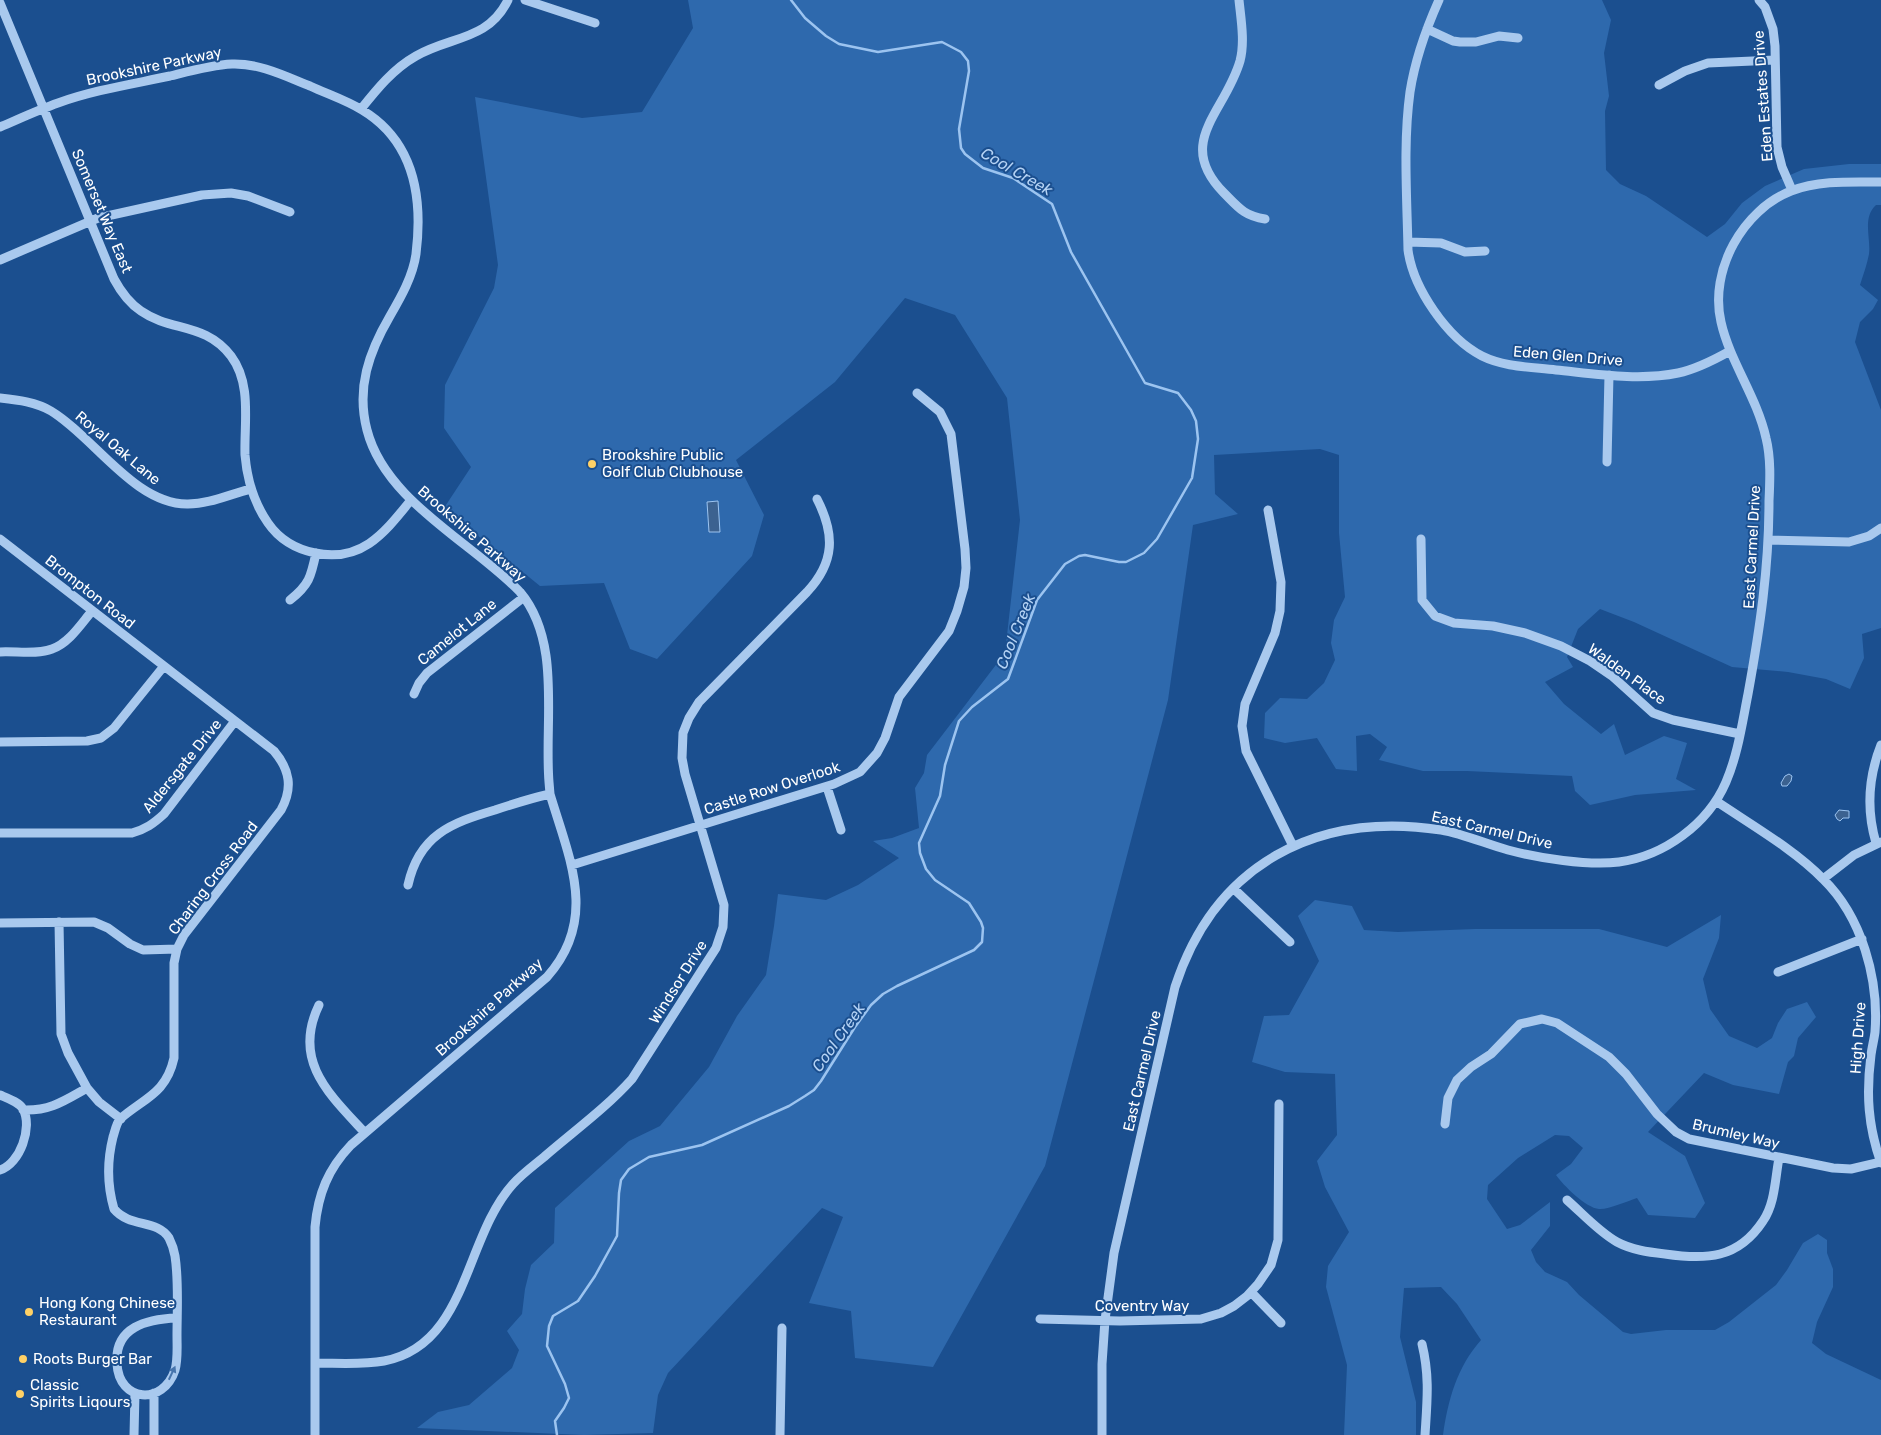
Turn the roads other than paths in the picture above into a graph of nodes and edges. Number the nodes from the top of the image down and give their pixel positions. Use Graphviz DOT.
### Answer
graph roads {
  1 [pos="508,0"];
  2 [pos="525,0"];
  3 [pos="1239,0"];
  4 [pos="1439,0"];
  5 [pos="1759,0"];
  6 [pos="0,3"];
  7 [pos="595,23"];
  8 [pos="1427,28"];
  9 [pos="1518,38"];
  10 [pos="1775,60"];
  11 [pos="1659,85"];
  12 [pos="44,108"];
  13 [pos="361,109"];
  14 [pos="0,127"];
  15 [pos="1881,182"];
  16 [pos="1792,190"];
  17 [pos="290,212"];
  18 [pos="1265,219"];
  19 [pos="90,222"];
  20 [pos="1408,242"];
  21 [pos="1485,251"];
  22 [pos="0,260"];
  23 [pos="1730,351"];
  24 [pos="1609,375"];
  25 [pos="917,393"];
  26 [pos="0,398"];
  27 [pos="1607,462"];
  28 [pos="251,489"];
  29 [pos="817,498"];
  30 [pos="411,500"];
  31 [pos="1268,510"];
  32 [pos="1881,528"];
  33 [pos="0,539"];
  34 [pos="1420,539"];
  35 [pos="1769,540"];
  36 [pos="316,553"];
  37 [pos="524,597"];
  38 [pos="290,600"];
  39 [pos="92,611"];
  40 [pos="0,652"];
  41 [pos="164,666"];
  42 [pos="414,694"];
  43 [pos="236,721"];
  44 [pos="1740,734"];
  45 [pos="0,742"];
  46 [pos="1881,746"];
  47 [pos="827,787"];
  48 [pos="550,794"];
  49 [pos="1716,801"];
  50 [pos="700,826"];
  51 [pos="841,830"];
  52 [pos="0,833"];
  53 [pos="1878,843"];
  54 [pos="1293,846"];
  55 [pos="572,865"];
  56 [pos="1823,879"];
  57 [pos="408,885"];
  58 [pos="1233,888"];
  59 [pos="0,922"];
  60 [pos="59,922"];
  61 [pos="1862,939"];
  62 [pos="1290,942"];
  63 [pos="177,949"];
  64 [pos="1778,972"];
  65 [pos="319,1005"];
  66 [pos="1878,1009"];
  67 [pos="87,1088"];
  68 [pos="0,1094"];
  69 [pos="1279,1104"];
  70 [pos="23,1110"];
  71 [pos="121,1119"];
  72 [pos="1445,1124"];
  73 [pos="365,1133"];
  74 [pos="1779,1158"];
  75 [pos="1881,1162"];
  76 [pos="0,1170"];
  77 [pos="1567,1200"];
  78 [pos="1251,1292"];
  79 [pos="177,1318"];
  80 [pos="1040,1319"];
  81 [pos="1105,1320"];
  82 [pos="1281,1323"];
  83 [pos="782,1328"];
  84 [pos="1422,1344"];
  85 [pos="315,1363"];
  86 [pos="135,1393"];
  87 [pos="154,1393"];
  88 [pos="134,1435"];
  89 [pos="154,1435"];
  90 [pos="315,1435"];
  91 [pos="780,1435"];
  92 [pos="1102,1435"];
  93 [pos="1425,1435"];
  1 -- 13 [label="street"];
  2 -- 7 [label="street"];
  3 -- 18 [label="street"];
  4 -- 8 [label="street, Eden Glen Drive"];
  5 -- 10 [label="street, Eden Estates Drive"];
  6 -- 12 [label="street, Somerset Way East"];
  8 -- 9 [label="street"];
  8 -- 20 [label="street, Eden Glen Drive"];
  10 -- 11 [label="street"];
  10 -- 16 [label="street, Eden Estates Drive"];
  12 -- 13 [label="street, Brookshire Parkway"];
  12 -- 14 [label="street, Brookshire Parkway"];
  12 -- 19 [label="street, Somerset Way East"];
  13 -- 30 [label="street, Brookshire Parkway"];
  15 -- 16 [label="street, East Carmel Drive"];
  16 -- 23 [label="street, East Carmel Drive"];
  17 -- 19 [label="street"];
  19 -- 22 [label="street"];
  19 -- 28 [label="street, Somerset Way East"];
  20 -- 21 [label="street"];
  20 -- 24 [label="street, Eden Glen Drive"];
  23 -- 24 [label="street, Eden Glen Drive"];
  23 -- 35 [label="street, East Carmel Drive"];
  24 -- 27 [label="street"];
  25 -- 47 [label="street, Castle Row Overlook"];
  26 -- 28 [label="street, Royal Oak Lane"];
  28 -- 36 [label="street, Somerset Way East"];
  29 -- 50 [label="street, Windsor Drive"];
  30 -- 36 [label="street, Somerset Way East"];
  30 -- 37 [label="street, Brookshire Parkway"];
  31 -- 54 [label="street"];
  32 -- 35 [label="street"];
  33 -- 39 [label="street, Brompton Road"];
  34 -- 44 [label="street, Walden Place"];
  35 -- 44 [label="street, East Carmel Drive"];
  36 -- 38 [label="street"];
  37 -- 42 [label="street, Camelot Lane"];
  37 -- 48 [label="street, Brookshire Parkway"];
  39 -- 40 [label="street"];
  39 -- 41 [label="street, Brompton Road"];
  41 -- 43 [label="street, Charing Cross Road"];
  41 -- 45 [label="street"];
  43 -- 52 [label="street, Aldersgate Drive"];
  43 -- 63 [label="street, Charing Cross Road"];
  44 -- 49 [label="street, East Carmel Drive"];
  46 -- 53 [label="street"];
  47 -- 50 [label="street, Castle Row Overlook"];
  47 -- 51 [label="street"];
  48 -- 55 [label="street, Brookshire Parkway"];
  48 -- 57 [label="street"];
  49 -- 54 [label="street, East Carmel Drive"];
  49 -- 56 [label="street, High Drive"];
  50 -- 55 [label="street, Castle Row Overlook"];
  50 -- 85 [label="street, Windsor Drive"];
  53 -- 56 [label="street"];
  54 -- 58 [label="street, East Carmel Drive"];
  55 -- 73 [label="street, Brookshire Parkway"];
  56 -- 61 [label="street, High Drive"];
  58 -- 62 [label="street"];
  58 -- 81 [label="street, East Carmel Drive"];
  59 -- 60 [label="street"];
  60 -- 63 [label="street"];
  60 -- 67 [label="street"];
  61 -- 64 [label="street"];
  61 -- 66 [label="street, High Drive"];
  63 -- 71 [label="street, Charing Cross Road"];
  65 -- 73 [label="street"];
  66 -- 75 [label="street, High Drive"];
  67 -- 70 [label="street"];
  67 -- 71 [label="street"];
  68 -- 70 [label="street"];
  69 -- 78 [label="street, Coventry Way"];
  70 -- 76 [label="street"];
  71 -- 79 [label="street"];
  72 -- 74 [label="street, Brumley Way"];
  73 -- 85 [label="street, Brookshire Parkway"];
  74 -- 75 [label="street, Brumley Way"];
  74 -- 77 [label="street"];
  78 -- 81 [label="street, Coventry Way"];
  78 -- 82 [label="street"];
  79 -- 86 [label="street"];
  87 -- 79 [label="street, one-way"];
  80 -- 81 [label="street, Coventry Way"];
  81 -- 92 [label="street, East Carmel Drive"];
  83 -- 91 [label="street"];
  84 -- 93 [label="street"];
  85 -- 90 [label="street, Brookshire Parkway"];
  86 -- 87 [label="street"];
  86 -- 88 [label="street"];
  87 -- 89 [label="street"];
}
